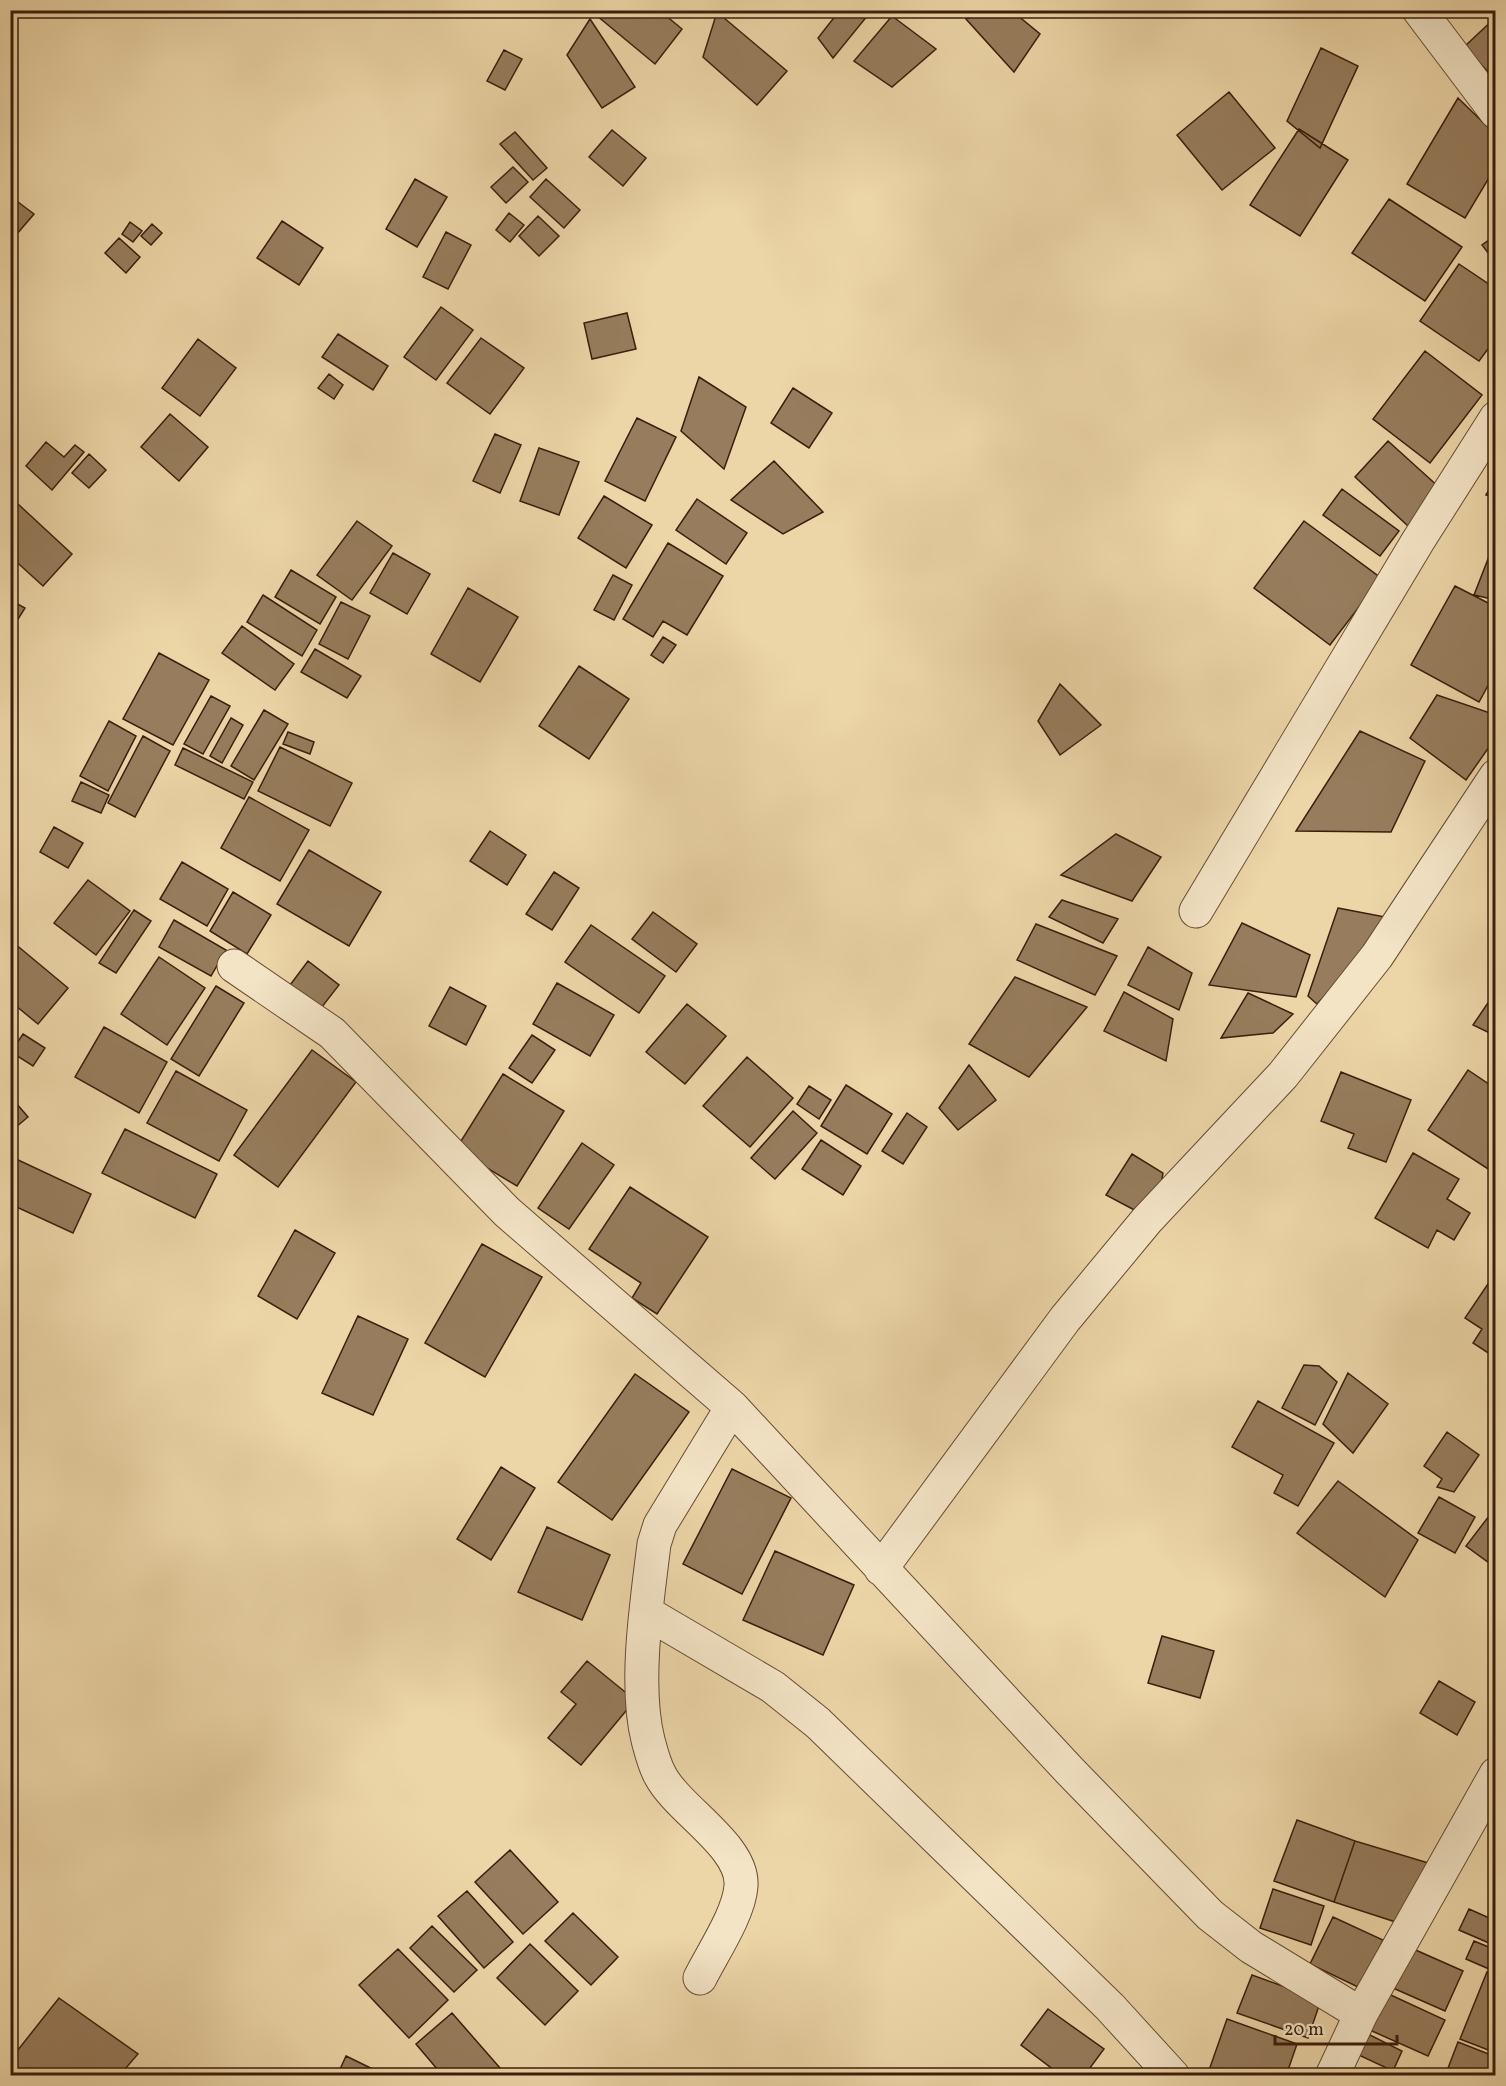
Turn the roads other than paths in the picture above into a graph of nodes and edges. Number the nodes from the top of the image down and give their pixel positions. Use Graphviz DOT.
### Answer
graph roads {
  1 [pos="1419,10"];
  2 [pos="1496,112"];
  3 [pos="1496,418"];
  4 [pos="1496,776"];
  5 [pos="1196,911"];
  6 [pos="234,966"];
  7 [pos="732,1407"];
  8 [pos="881,1569"];
  9 [pos="648,1613"];
  10 [pos="1496,1774"];
  11 [pos="700,1978"];
  12 [pos="1361,2014"];
  13 [pos="1173,2076"];
  14 [pos="1333,2076"];
  1 -- 2 [label="street"];
  3 -- 5 [label="street"];
  4 -- 8 [label="street"];
  6 -- 7 [label="street"];
  7 -- 8 [label="street"];
  7 -- 9 [label="street"];
  8 -- 12 [label="street"];
  9 -- 11 [label="street"];
  9 -- 13 [label="street"];
  10 -- 12 [label="street"];
  12 -- 14 [label="street"];
}
